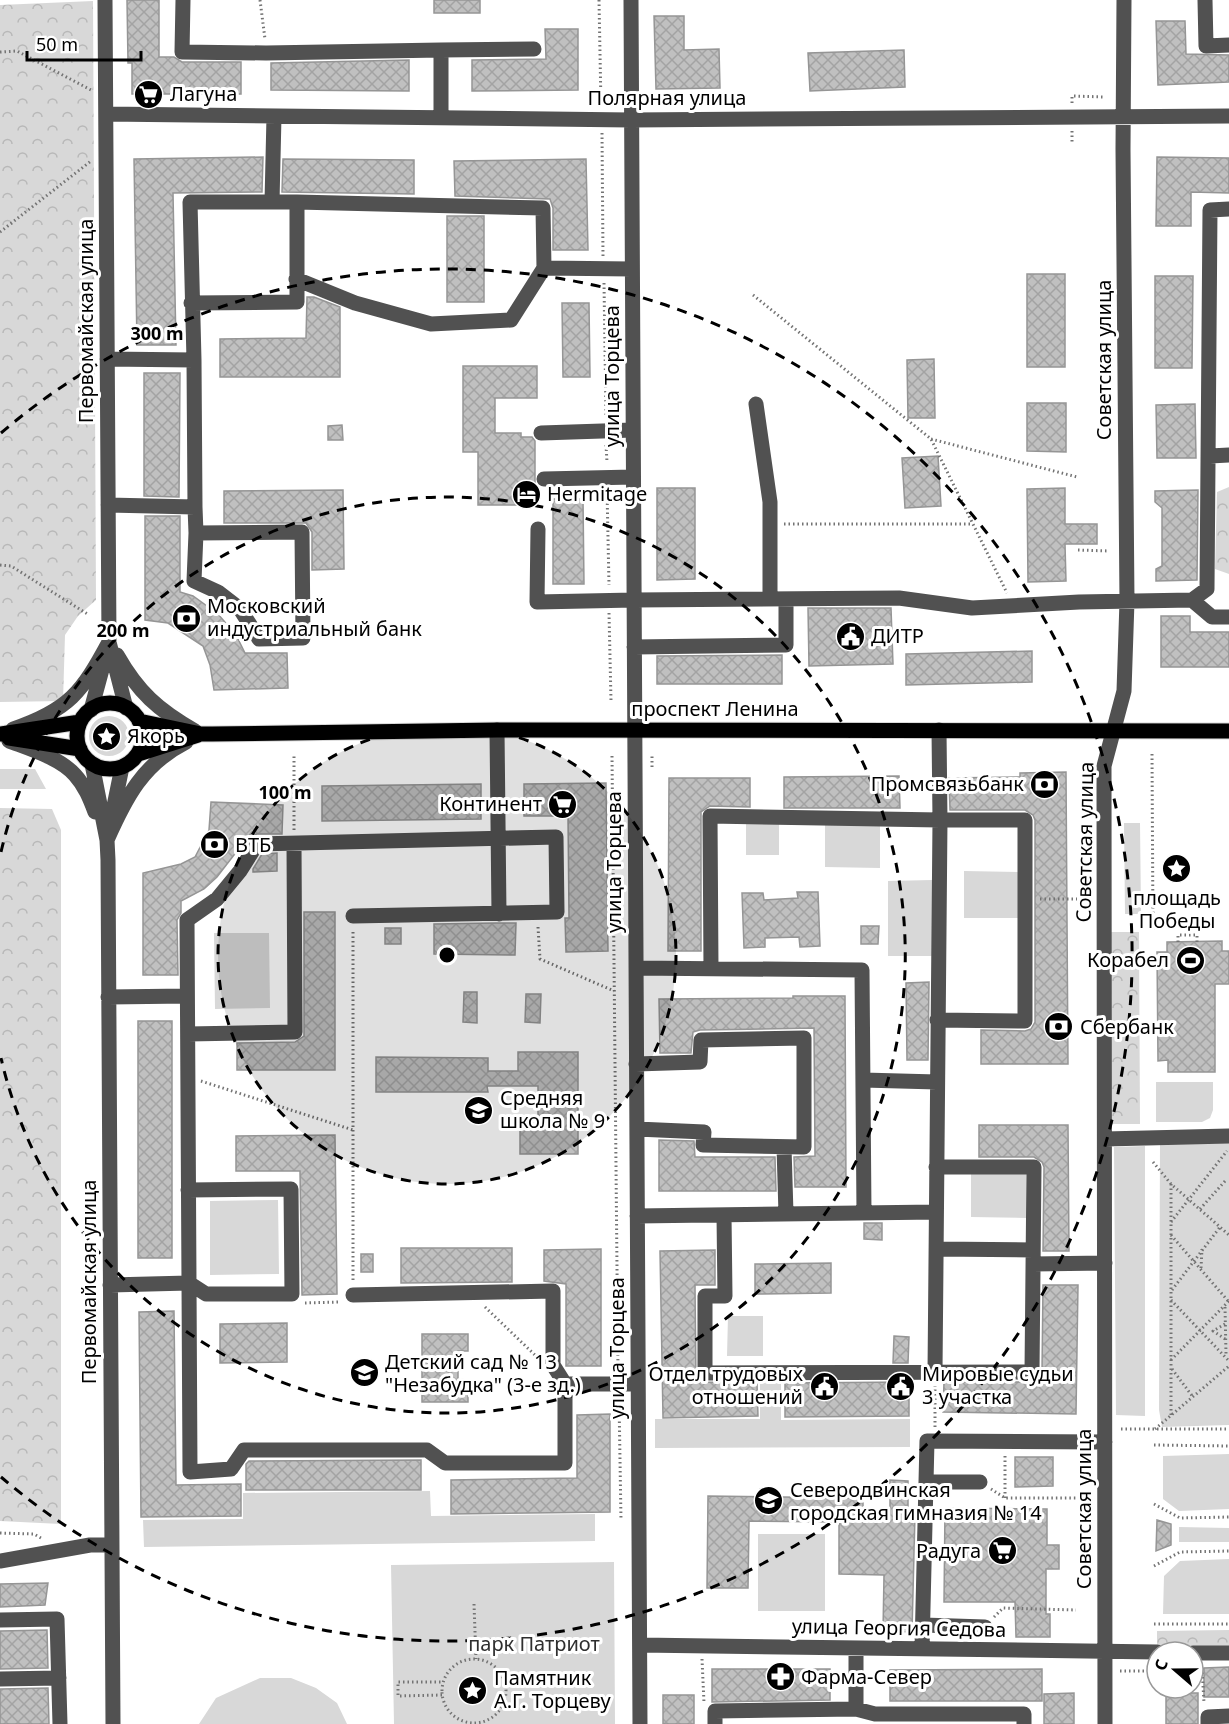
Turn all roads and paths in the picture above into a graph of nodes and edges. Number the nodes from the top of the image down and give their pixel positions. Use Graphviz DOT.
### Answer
graph roads {
  1 [pos="105,0"];
  2 [pos="183,0"];
  3 [pos="260,0"];
  4 [pos="599,0"];
  5 [pos="631,0"];
  6 [pos="1124,0"];
  7 [pos="1205,0"];
  8 [pos="1229,45"];
  9 [pos="534,49"];
  10 [pos="441,50"];
  11 [pos="0,52"];
  12 [pos="266,53"];
  13 [pos="100,94"];
  14 [pos="1072,96"];
  15 [pos="1105,97"];
  16 [pos="106,114"];
  17 [pos="274,116"];
  18 [pos="1123,116"];
  19 [pos="1229,116"];
  20 [pos="441,118"];
  21 [pos="601,120"];
  22 [pos="631,120"];
  23 [pos="91,161"];
  24 [pos="272,202"];
  25 [pos="297,202"];
  26 [pos="1229,209"];
  27 [pos="0,232"];
  28 [pos="544,267"];
  29 [pos="604,268"];
  30 [pos="632,269"];
  31 [pos="296,279"];
  32 [pos="753,295"];
  33 [pos="191,303"];
  34 [pos="107,359"];
  35 [pos="194,360"];
  36 [pos="756,404"];
  37 [pos="633,430"];
  38 [pos="606,431"];
  39 [pos="541,433"];
  40 [pos="930,439"];
  41 [pos="1229,455"];
  42 [pos="1210,456"];
  43 [pos="633,477"];
  44 [pos="1077,477"];
  45 [pos="607,478"];
  46 [pos="544,479"];
  47 [pos="108,505"];
  48 [pos="195,507"];
  49 [pos="770,524"];
  50 [pos="973,524"];
  51 [pos="538,528"];
  52 [pos="196,533"];
  53 [pos="1078,550"];
  54 [pos="1109,551"];
  55 [pos="0,565"];
  56 [pos="778,599"];
  57 [pos="609,600"];
  58 [pos="634,600"];
  59 [pos="1192,600"];
  60 [pos="1127,601"];
  61 [pos="1014,606"];
  62 [pos="89,615"];
  63 [pos="1229,617"];
  64 [pos="109,642"];
  65 [pos="634,647"];
  66 [pos="611,701"];
  67 [pos="126,708"];
  68 [pos="91,710"];
  69 [pos="139,721"];
  70 [pos="80,722"];
  71 [pos="497,730"];
  72 [pos="635,730"];
  73 [pos="939,730"];
  74 [pos="1113,731"];
  75 [pos="1229,731"];
  76 [pos="201,734"];
  77 [pos="0,736"];
  78 [pos="80,749"];
  79 [pos="138,754"];
  80 [pos="1152,754"];
  81 [pos="294,756"];
  82 [pos="612,756"];
  83 [pos="92,764"];
  84 [pos="122,767"];
  85 [pos="940,820"];
  86 [pos="497,839"];
  87 [pos="107,840"];
  88 [pos="294,844"];
  89 [pos="1025,899"];
  90 [pos="1077,899"];
  91 [pos="538,913"];
  92 [pos="499,914"];
  93 [pos="353,916"];
  94 [pos="1153,930"];
  95 [pos="1178,942"];
  96 [pos="1197,942"];
  97 [pos="636,968"];
  98 [pos="711,969"];
  99 [pos="614,991"];
  100 [pos="187,996"];
  101 [pos="108,997"];
  102 [pos="937,1020"];
  103 [pos="188,1034"];
  104 [pos="636,1064"];
  105 [pos="188,1077"];
  106 [pos="863,1080"];
  107 [pos="937,1082"];
  108 [pos="637,1129"];
  109 [pos="353,1130"];
  110 [pos="1229,1136"];
  111 [pos="1105,1139"];
  112 [pos="784,1147"];
  113 [pos="1229,1148"];
  114 [pos="1154,1162"];
  115 [pos="936,1167"];
  116 [pos="1226,1180"];
  117 [pos="1171,1184"];
  118 [pos="188,1190"];
  119 [pos="1189,1200"];
  120 [pos="1200,1209"];
  121 [pos="864,1212"];
  122 [pos="936,1212"];
  123 [pos="786,1214"];
  124 [pos="724,1215"];
  125 [pos="637,1216"];
  126 [pos="1170,1223"];
  127 [pos="1220,1227"];
  128 [pos="1170,1234"];
  129 [pos="1229,1235"];
  130 [pos="1202,1249"];
  131 [pos="936,1250"];
  132 [pos="1033,1257"];
  133 [pos="1193,1260"];
  134 [pos="1105,1263"];
  135 [pos="1201,1268"];
  136 [pos="189,1283"];
  137 [pos="110,1285"];
  138 [pos="1171,1291"];
  139 [pos="471,1293"];
  140 [pos="292,1294"];
  141 [pos="353,1295"];
  142 [pos="1171,1300"];
  143 [pos="1229,1301"];
  144 [pos="1225,1306"];
  145 [pos="1225,1324"];
  146 [pos="1200,1330"];
  147 [pos="1225,1339"];
  148 [pos="1226,1356"];
  149 [pos="540,1359"];
  150 [pos="1171,1360"];
  151 [pos="1229,1363"];
  152 [pos="1171,1368"];
  153 [pos="935,1372"];
  154 [pos="565,1384"];
  155 [pos="619,1384"];
  156 [pos="638,1384"];
  157 [pos="1193,1397"];
  158 [pos="1171,1415"];
  159 [pos="1121,1429"];
  160 [pos="1229,1429"];
  161 [pos="1154,1430"];
  162 [pos="931,1435"];
  163 [pos="1005,1441"];
  164 [pos="1105,1442"];
  165 [pos="1154,1445"];
  166 [pos="1229,1446"];
  167 [pos="926,1482"];
  168 [pos="980,1482"];
  169 [pos="1076,1497"];
  170 [pos="1005,1498"];
  171 [pos="1154,1504"];
  172 [pos="1229,1517"];
  173 [pos="621,1520"];
  174 [pos="0,1533"];
  175 [pos="112,1545"];
  176 [pos="63,1550"];
  177 [pos="1229,1551"];
  178 [pos="0,1561"];
  179 [pos="1154,1566"];
  180 [pos="474,1604"];
  181 [pos="1076,1610"];
  182 [pos="0,1620"];
  183 [pos="1229,1623"];
  184 [pos="1154,1624"];
  185 [pos="923,1625"];
  186 [pos="984,1627"];
  187 [pos="640,1645"];
  188 [pos="856,1648"];
  189 [pos="922,1649"];
  190 [pos="1105,1652"];
  191 [pos="1145,1653"];
  192 [pos="1205,1653"];
  193 [pos="1229,1653"];
  194 [pos="702,1658"];
  195 [pos="476,1659"];
  196 [pos="1116,1671"];
  197 [pos="1145,1671"];
  198 [pos="60,1678"];
  199 [pos="0,1679"];
  200 [pos="443,1682"];
  201 [pos="442,1695"];
  202 [pos="1202,1700"];
  203 [pos="856,1709"];
  204 [pos="1229,1716"];
  205 [pos="715,1717"];
  206 [pos="875,1719"];
  207 [pos="1208,1720"];
  208 [pos="60,1724"];
  209 [pos="113,1724"];
  210 [pos="640,1724"];
  211 [pos="1024,1724"];
  212 [pos="1105,1724"];
  1 -- 16 [label="street, Первомайская улица"];
  2 -- 12 [label="street"];
  3 -- 12 [label="path"];
  4 -- 21 [label="path"];
  5 -- 22 [label="street, улица Торцева"];
  6 -- 18 [label="street, Советская улица"];
  7 -- 8 [label="street"];
  9 -- 10 [label="street"];
  10 -- 12 [label="street"];
  10 -- 20 [label="street"];
  11 -- 13 [label="path"];
  14 -- 15 [label="path"];
  16 -- 17 [label="street, Полярная улица"];
  16 -- 34 [label="street, Первомайская улица"];
  17 -- 20 [label="street, Полярная улица"];
  17 -- 24 [label="street"];
  18 -- 19 [label="street, Полярная улица"];
  18 -- 22 [label="street, Полярная улица"];
  18 -- 60 [label="street, Советская улица"];
  20 -- 21 [label="street, Полярная улица"];
  21 -- 22 [label="street, Полярная улица"];
  21 -- 29 [label="path"];
  22 -- 30 [label="street, улица Торцева"];
  23 -- 27 [label="path"];
  24 -- 25 [label="street"];
  24 -- 33 [label="street"];
  25 -- 28 [label="street"];
  25 -- 31 [label="street"];
  26 -- 42 [label="street"];
  28 -- 29 [label="street"];
  28 -- 31 [label="street"];
  29 -- 30 [label="street"];
  29 -- 38 [label="path"];
  30 -- 37 [label="street, улица Торцева"];
  31 -- 33 [label="street"];
  32 -- 40 [label="path"];
  33 -- 35 [label="street"];
  34 -- 35 [label="street"];
  34 -- 47 [label="street, Первомайская улица"];
  35 -- 48 [label="street"];
  36 -- 49 [label="street"];
  37 -- 38 [label="street"];
  37 -- 43 [label="street, улица Торцева"];
  38 -- 39 [label="street"];
  38 -- 45 [label="path"];
  40 -- 44 [label="path"];
  40 -- 50 [label="path"];
  41 -- 42 [label="street"];
  42 -- 59 [label="street"];
  43 -- 45 [label="street"];
  43 -- 58 [label="street, улица Торцева"];
  45 -- 46 [label="street"];
  45 -- 57 [label="path"];
  47 -- 48 [label="street"];
  47 -- 64 [label="street, Первомайская улица"];
  48 -- 52 [label="street"];
  49 -- 50 [label="path"];
  49 -- 56 [label="street"];
  50 -- 61 [label="path"];
  51 -- 57 [label="street"];
  52 -- 52 [label="street"];
  53 -- 54 [label="path"];
  55 -- 62 [label="path"];
  56 -- 58 [label="street"];
  56 -- 61 [label="street"];
  56 -- 65 [label="street"];
  57 -- 58 [label="street"];
  57 -- 66 [label="path"];
  58 -- 65 [label="street, улица Торцева"];
  59 -- 60 [label="street"];
  59 -- 63 [label="street"];
  60 -- 61 [label="street"];
  60 -- 74 [label="street, Советская улица"];
  64 -- 67 [label="street"];
  64 -- 68 [label="street"];
  64 -- 76 [label="street"];
  64 -- 77 [label="street"];
  65 -- 72 [label="street, улица Торцева"];
  67 -- 68 [label="main road"];
  67 -- 69 [label="main road"];
  68 -- 70 [label="main road"];
  69 -- 76 [label="main road"];
  69 -- 79 [label="main road"];
  70 -- 77 [label="main road"];
  70 -- 78 [label="main road"];
  71 -- 72 [label="main road, проспект Ленина"];
  71 -- 76 [label="main road, проспект Ленина"];
  71 -- 86 [label="street"];
  72 -- 73 [label="main road, проспект Ленина"];
  72 -- 97 [label="street, улица Торцева"];
  73 -- 74 [label="main road, проспект Ленина"];
  73 -- 85 [label="street"];
  74 -- 75 [label="main road, проспект Ленина"];
  74 -- 111 [label="street, Советская улица"];
  76 -- 79 [label="main road"];
  76 -- 87 [label="street"];
  77 -- 78 [label="main road"];
  77 -- 87 [label="street"];
  78 -- 83 [label="main road"];
  79 -- 84 [label="main road"];
  80 -- 94 [label="path"];
  81 -- 88 [label="path"];
  82 -- 99 [label="path"];
  83 -- 84 [label="main road"];
  83 -- 87 [label="street"];
  84 -- 87 [label="street"];
  85 -- 89 [label="street"];
  85 -- 98 [label="street"];
  85 -- 102 [label="street"];
  86 -- 88 [label="street"];
  86 -- 91 [label="street"];
  86 -- 92 [label="street"];
  87 -- 101 [label="street, Первомайская улица"];
  88 -- 100 [label="street"];
  88 -- 103 [label="street"];
  89 -- 90 [label="path"];
  89 -- 102 [label="street"];
  91 -- 92 [label="street"];
  91 -- 99 [label="path"];
  92 -- 93 [label="street"];
  93 -- 109 [label="path"];
  95 -- 96 [label="path"];
  97 -- 98 [label="street"];
  97 -- 104 [label="street, улица Торцева"];
  98 -- 106 [label="street"];
  99 -- 155 [label="path"];
  100 -- 101 [label="street"];
  100 -- 103 [label="street"];
  101 -- 137 [label="street, Первомайская улица"];
  102 -- 107 [label="street"];
  103 -- 105 [label="street"];
  104 -- 108 [label="street, улица Торцева"];
  104 -- 112 [label="street"];
  105 -- 109 [label="path"];
  105 -- 118 [label="street"];
  106 -- 107 [label="street"];
  106 -- 121 [label="street"];
  107 -- 115 [label="street"];
  108 -- 112 [label="street"];
  108 -- 125 [label="street, улица Торцева"];
  109 -- 141 [label="path"];
  110 -- 111 [label="street"];
  111 -- 134 [label="street, Советская улица"];
  112 -- 123 [label="street"];
  113 -- 119 [label="path"];
  114 -- 117 [label="path"];
  115 -- 122 [label="street"];
  115 -- 132 [label="street"];
  116 -- 120 [label="path"];
  117 -- 119 [label="path"];
  117 -- 126 [label="path"];
  118 -- 136 [label="street"];
  118 -- 140 [label="street"];
  119 -- 120 [label="path"];
  119 -- 126 [label="path"];
  120 -- 127 [label="path"];
  121 -- 122 [label="street"];
  121 -- 123 [label="street"];
  122 -- 131 [label="street"];
  123 -- 124 [label="street"];
  124 -- 125 [label="street"];
  124 -- 153 [label="street"];
  125 -- 156 [label="street, улица Торцева"];
  126 -- 128 [label="path"];
  127 -- 129 [label="path"];
  127 -- 130 [label="path"];
  128 -- 133 [label="path"];
  128 -- 138 [label="path"];
  130 -- 133 [label="path"];
  130 -- 135 [label="path"];
  131 -- 132 [label="street"];
  131 -- 153 [label="street"];
  132 -- 134 [label="street"];
  132 -- 153 [label="street"];
  133 -- 135 [label="path"];
  133 -- 138 [label="path"];
  134 -- 164 [label="street, Советская улица"];
  135 -- 143 [label="path"];
  136 -- 137 [label="street"];
  136 -- 140 [label="street"];
  136 -- 154 [label="street"];
  137 -- 175 [label="street, Первомайская улица"];
  138 -- 142 [label="path"];
  139 -- 141 [label="street"];
  139 -- 149 [label="path"];
  139 -- 154 [label="street"];
  140 -- 141 [label="path"];
  142 -- 146 [label="path"];
  142 -- 150 [label="path"];
  143 -- 144 [label="path"];
  144 -- 145 [label="path"];
  144 -- 146 [label="path"];
  145 -- 147 [label="path"];
  145 -- 147 [label="path"];
  146 -- 148 [label="path"];
  146 -- 150 [label="path"];
  147 -- 148 [label="path"];
  148 -- 151 [label="path"];
  150 -- 152 [label="path"];
  151 -- 157 [label="path"];
  152 -- 157 [label="path"];
  152 -- 158 [label="path"];
  153 -- 162 [label="path"];
  154 -- 155 [label="street"];
  155 -- 156 [label="street"];
  155 -- 173 [label="path"];
  156 -- 187 [label="street, улица Торцева"];
  157 -- 158 [label="path"];
  158 -- 161 [label="path"];
  159 -- 161 [label="path"];
  160 -- 161 [label="path"];
  162 -- 163 [label="street"];
  162 -- 167 [label="street"];
  163 -- 164 [label="street"];
  163 -- 170 [label="path"];
  164 -- 190 [label="street, Советская улица"];
  165 -- 166 [label="path"];
  167 -- 168 [label="street"];
  167 -- 185 [label="street"];
  168 -- 170 [label="path"];
  169 -- 170 [label="path"];
  171 -- 172 [label="path"];
  174 -- 176 [label="path"];
  175 -- 176 [label="street"];
  175 -- 209 [label="street, Первомайская улица"];
  176 -- 178 [label="street"];
  177 -- 179 [label="path"];
  180 -- 195 [label="path"];
  181 -- 186 [label="path"];
  182 -- 198 [label="street"];
  183 -- 184 [label="path"];
  185 -- 186 [label="street"];
  185 -- 189 [label="street"];
  187 -- 188 [label="street, улица Георгия Седова"];
  187 -- 210 [label="street, улица Торцева"];
  188 -- 189 [label="street, улица Георгия Седова"];
  188 -- 203 [label="street"];
  189 -- 190 [label="street, улица Георгия Седова"];
  190 -- 191 [label="street, улица Георгия Седова"];
  190 -- 212 [label="street, Советская улица"];
  192 -- 193 [label="street"];
  194 -- 205 [label="path"];
  195 -- 200 [label="path"];
  195 -- 201 [label="path"];
  196 -- 197 [label="path"];
  198 -- 199 [label="street"];
  198 -- 208 [label="street"];
  200 -- 201 [label="path"];
  200 -- 201 [label="path"];
  202 -- 207 [label="path"];
  203 -- 205 [label="street"];
  203 -- 206 [label="street"];
  204 -- 207 [label="street"];
  206 -- 211 [label="street"];
}
